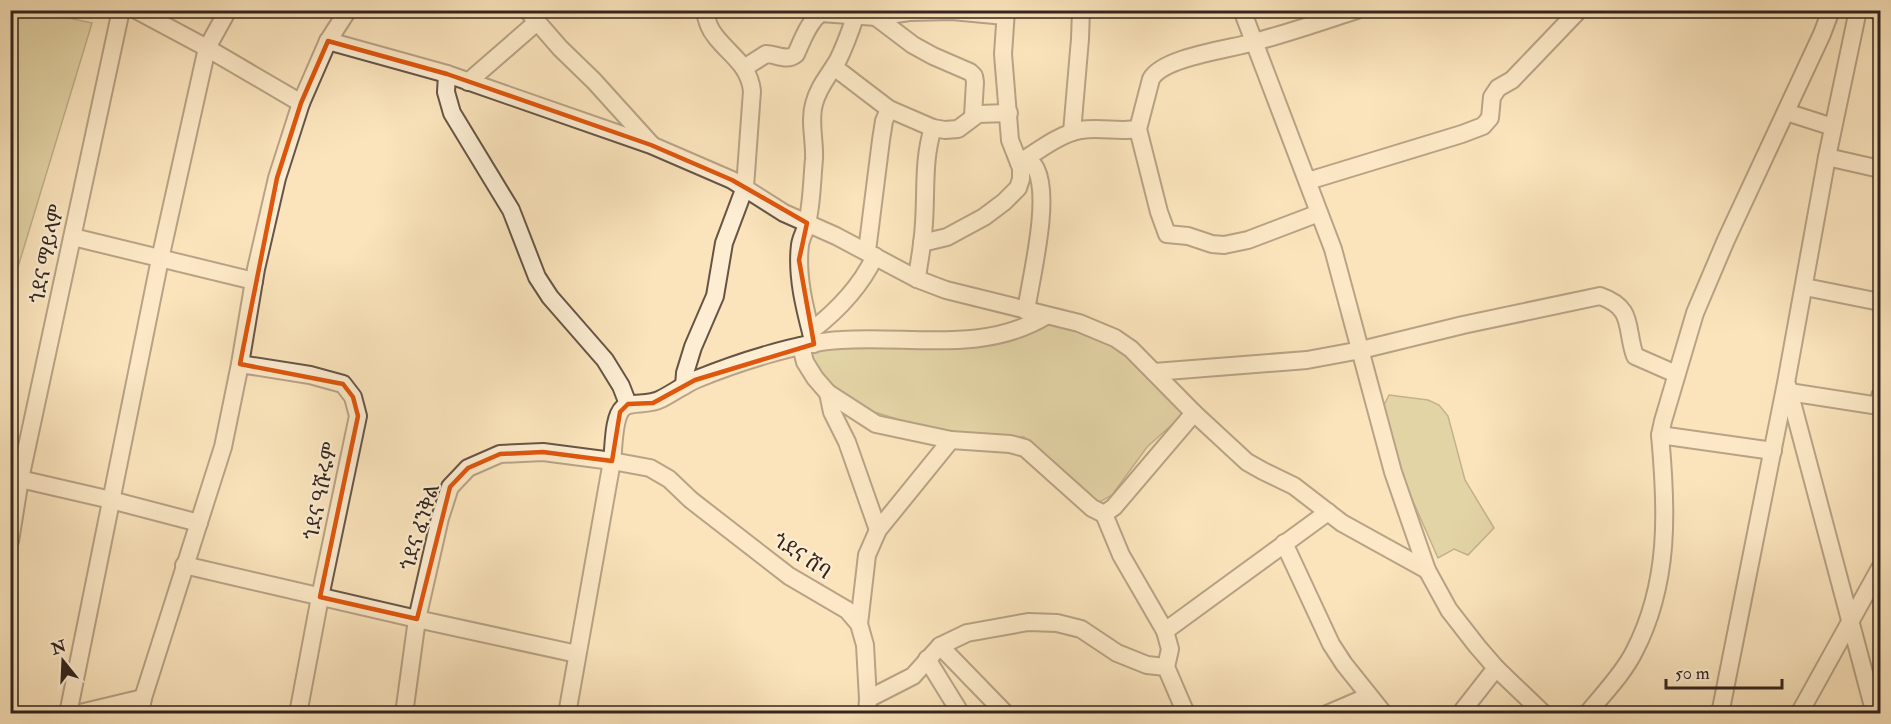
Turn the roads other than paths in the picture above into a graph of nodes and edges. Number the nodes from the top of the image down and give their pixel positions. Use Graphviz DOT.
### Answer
graph roads {
  1 [pos="121,10"];
  2 [pos="136,10"];
  3 [pos="228,10"];
  4 [pos="348,10"];
  5 [pos="705,10"];
  6 [pos="1081,10"];
  7 [pos="1242,10"];
  8 [pos="1357,10"];
  9 [pos="1579,10"];
  10 [pos="1831,10"];
  11 [pos="1858,10"];
  12 [pos="1875,10"];
  13 [pos="1881,12"];
  14 [pos="1005,13"];
  15 [pos="532,16"];
  16 [pos="855,17"];
  17 [pos="876,17"];
  18 [pos="328,41"];
  19 [pos="1253,43"];
  20 [pos="207,48"];
  21 [pos="834,67"];
  22 [pos="744,68"];
  23 [pos="447,74"];
  24 [pos="468,82"];
  25 [pos="301,103"];
  26 [pos="889,109"];
  27 [pos="1786,112"];
  28 [pos="1009,113"];
  29 [pos="973,116"];
  30 [pos="1833,127"];
  31 [pos="933,128"];
  32 [pos="1138,129"];
  33 [pos="1072,132"];
  34 [pos="651,145"];
  35 [pos="1827,157"];
  36 [pos="1023,161"];
  37 [pos="1881,169"];
  38 [pos="1308,182"];
  39 [pos="745,187"];
  40 [pos="1319,213"];
  41 [pos="807,223"];
  42 [pos="73,237"];
  43 [pos="922,243"];
  44 [pos="871,253"];
  45 [pos="160,259"];
  46 [pos="917,279"];
  47 [pos="254,281"];
  48 [pos="1805,287"];
  49 [pos="1881,302"];
  50 [pos="1026,311"];
  51 [pos="1046,316"];
  52 [pos="809,341"];
  53 [pos="1361,350"];
  54 [pos="240,364"];
  55 [pos="1154,372"];
  56 [pos="1677,374"];
  57 [pos="684,386"];
  58 [pos="1788,388"];
  59 [pos="828,393"];
  60 [pos="1880,403"];
  61 [pos="628,404"];
  62 [pos="1194,413"];
  63 [pos="1660,435"];
  64 [pos="951,440"];
  65 [pos="1773,451"];
  66 [pos="612,461"];
  67 [pos="650,468"];
  68 [pos="20,479"];
  69 [pos="111,500"];
  70 [pos="1328,512"];
  71 [pos="1104,514"];
  72 [pos="199,523"];
  73 [pos="878,530"];
  74 [pos="10,541"];
  75 [pos="1284,543"];
  76 [pos="184,565"];
  77 [pos="1881,568"];
  78 [pos="1427,570"];
  79 [pos="320,597"];
  80 [pos="417,620"];
  81 [pos="859,624"];
  82 [pos="1850,625"];
  83 [pos="1165,631"];
  84 [pos="940,646"];
  85 [pos="578,654"];
  86 [pos="927,659"];
  87 [pos="1166,667"];
  88 [pos="1496,668"];
  89 [pos="1369,696"];
  90 [pos="141,706"];
  91 [pos="868,706"];
  92 [pos="950,706"];
  93 [pos="1184,712"];
  94 [pos="68,714"];
  95 [pos="76,714"];
  96 [pos="298,714"];
  97 [pos="404,714"];
  98 [pos="567,714"];
  99 [pos="961,714"];
  100 [pos="1006,714"];
  101 [pos="1327,714"];
  102 [pos="1384,714"];
  103 [pos="1460,714"];
  104 [pos="1544,714"];
  105 [pos="1587,714"];
  106 [pos="1720,714"];
  107 [pos="1799,714"];
  108 [pos="1875,714"];
  1 -- 42 [label="street, ጎደና ማይላም"];
  2 -- 20 [label="street"];
  3 -- 20 [label="street"];
  4 -- 18 [label="street"];
  5 -- 22 [label="street"];
  6 -- 33 [label="street"];
  7 -- 19 [label="street"];
  8 -- 19 [label="street"];
  9 -- 38 [label="street"];
  10 -- 27 [label="street"];
  11 -- 30 [label="street"];
  12 -- 13 [label="street"];
  14 -- 17 [label="street"];
  14 -- 28 [label="street"];
  15 -- 24 [label="street"];
  15 -- 34 [label="street"];
  16 -- 17 [label="street"];
  16 -- 21 [label="street"];
  16 -- 22 [label="street"];
  17 -- 29 [label="street"];
  18 -- 23 [label="street"];
  18 -- 25 [label="street"];
  19 -- 32 [label="street"];
  19 -- 38 [label="street"];
  20 -- 25 [label="street"];
  20 -- 45 [label="street"];
  21 -- 26 [label="street"];
  21 -- 41 [label="street"];
  22 -- 39 [label="street"];
  23 -- 24 [label="street"];
  23 -- 61 [label="street"];
  24 -- 34 [label="street"];
  25 -- 47 [label="street"];
  26 -- 31 [label="street"];
  26 -- 44 [label="street"];
  27 -- 30 [label="street"];
  27 -- 56 [label="street"];
  28 -- 29 [label="street"];
  28 -- 36 [label="street"];
  29 -- 31 [label="street"];
  30 -- 35 [label="street"];
  31 -- 43 [label="street"];
  32 -- 33 [label="street"];
  32 -- 40 [label="street"];
  33 -- 36 [label="street"];
  34 -- 39 [label="street"];
  35 -- 37 [label="street"];
  35 -- 48 [label="street"];
  36 -- 43 [label="street"];
  36 -- 50 [label="street"];
  38 -- 40 [label="street"];
  39 -- 41 [label="street"];
  39 -- 57 [label="street"];
  40 -- 53 [label="street"];
  41 -- 44 [label="street"];
  41 -- 52 [label="street"];
  42 -- 45 [label="street"];
  42 -- 68 [label="street, ጎደና ማይላም"];
  43 -- 46 [label="street"];
  44 -- 46 [label="street"];
  44 -- 52 [label="street"];
  45 -- 47 [label="street"];
  45 -- 69 [label="street"];
  46 -- 50 [label="street"];
  47 -- 54 [label="street"];
  48 -- 49 [label="street"];
  48 -- 58 [label="street"];
  50 -- 51 [label="street"];
  51 -- 52 [label="street"];
  51 -- 55 [label="street"];
  52 -- 57 [label="street"];
  52 -- 59 [label="street"];
  53 -- 55 [label="street"];
  53 -- 56 [label="street"];
  53 -- 78 [label="street"];
  54 -- 72 [label="street"];
  54 -- 79 [label="street, ጎደና ዓሹሩም"];
  55 -- 62 [label="street"];
  56 -- 63 [label="street"];
  57 -- 61 [label="street"];
  58 -- 60 [label="street"];
  58 -- 65 [label="street"];
  58 -- 82 [label="street"];
  59 -- 64 [label="street"];
  59 -- 73 [label="street"];
  61 -- 66 [label="street"];
  62 -- 70 [label="street"];
  62 -- 71 [label="street"];
  63 -- 65 [label="street"];
  63 -- 105 [label="street"];
  64 -- 71 [label="street"];
  64 -- 73 [label="street"];
  65 -- 106 [label="street"];
  66 -- 67 [label="street, ጎደና ፈንቅል"];
  66 -- 80 [label="street, ጎደና ፈንቅል"];
  66 -- 85 [label="street"];
  67 -- 81 [label="street, ጎደና ሸባ"];
  68 -- 69 [label="street"];
  68 -- 74 [label="street, ጎደና ማይላም"];
  69 -- 72 [label="street"];
  69 -- 94 [label="street"];
  70 -- 75 [label="street"];
  70 -- 78 [label="street"];
  71 -- 83 [label="street"];
  72 -- 76 [label="street"];
  73 -- 81 [label="street"];
  75 -- 83 [label="street"];
  75 -- 89 [label="street"];
  76 -- 79 [label="street"];
  76 -- 90 [label="street"];
  77 -- 82 [label="street"];
  78 -- 88 [label="street"];
  79 -- 80 [label="street"];
  79 -- 96 [label="street, ጎደና ዓሹሩም"];
  80 -- 85 [label="street"];
  80 -- 97 [label="street, ጎደና ፈንቅል"];
  81 -- 91 [label="street"];
  82 -- 107 [label="street"];
  82 -- 108 [label="street"];
  83 -- 87 [label="street"];
  84 -- 86 [label="street"];
  84 -- 87 [label="street"];
  84 -- 100 [label="street"];
  85 -- 98 [label="street"];
  86 -- 91 [label="street"];
  86 -- 92 [label="street"];
  87 -- 93 [label="street"];
  88 -- 103 [label="street"];
  88 -- 104 [label="street"];
  89 -- 101 [label="street"];
  89 -- 102 [label="street"];
  90 -- 95 [label="street"];
  92 -- 99 [label="street"];
}
